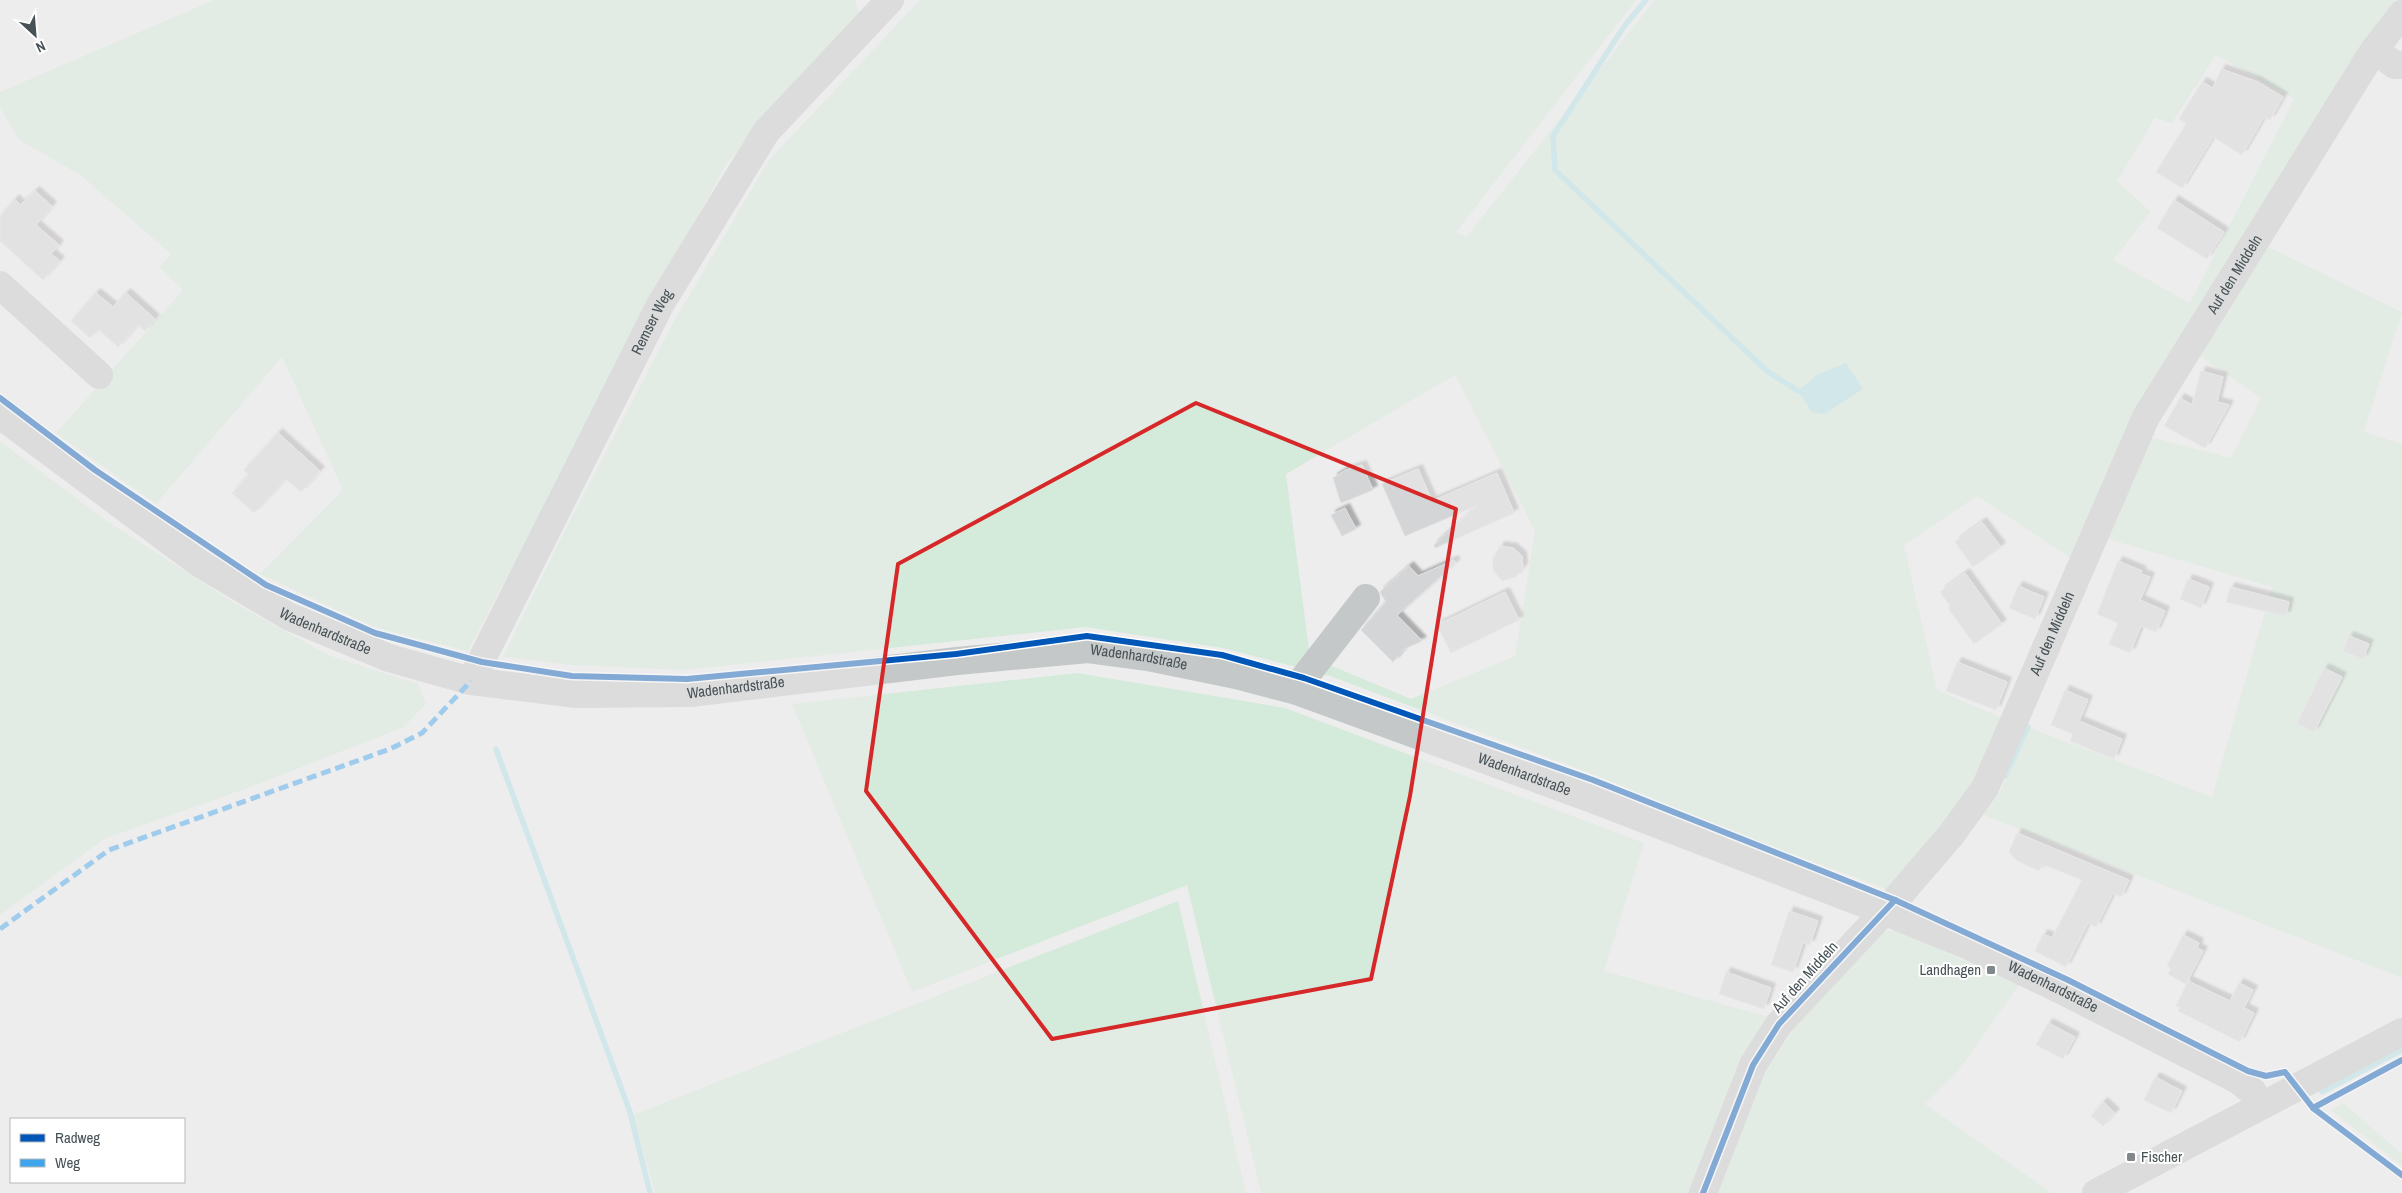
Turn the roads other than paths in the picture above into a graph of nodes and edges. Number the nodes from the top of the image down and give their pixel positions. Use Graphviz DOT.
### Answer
graph roads {
  1 [pos="890,0"];
  2 [pos="2402,14"];
  3 [pos="2374,50"];
  4 [pos="2402,65"];
  5 [pos="0,285"];
  6 [pos="99,375"];
  7 [pos="0,415"];
  8 [pos="1366,598"];
  9 [pos="471,681"];
  10 [pos="1297,691"];
  11 [pos="1883,911"];
  12 [pos="2402,1032"];
  13 [pos="2261,1106"];
  14 [pos="1703,1193"];
  15 [pos="2096,1193"];
  1 -- 9 [label="street, Remser Weg"];
  2 -- 3 [label="street, Auf den Middeln"];
  3 -- 4 [label="street"];
  3 -- 11 [label="street, Auf den Middeln"];
  5 -- 6 [label="street"];
  7 -- 9 [label="street, Wadenhardstraße"];
  8 -- 10 [label="street"];
  9 -- 10 [label="street, Wadenhardstraße"];
  10 -- 11 [label="street, Wadenhardstraße"];
  11 -- 13 [label="street, Wadenhardstraße"];
  11 -- 14 [label="street, Auf den Middeln"];
  12 -- 13 [label="street"];
  13 -- 15 [label="street"];
}
